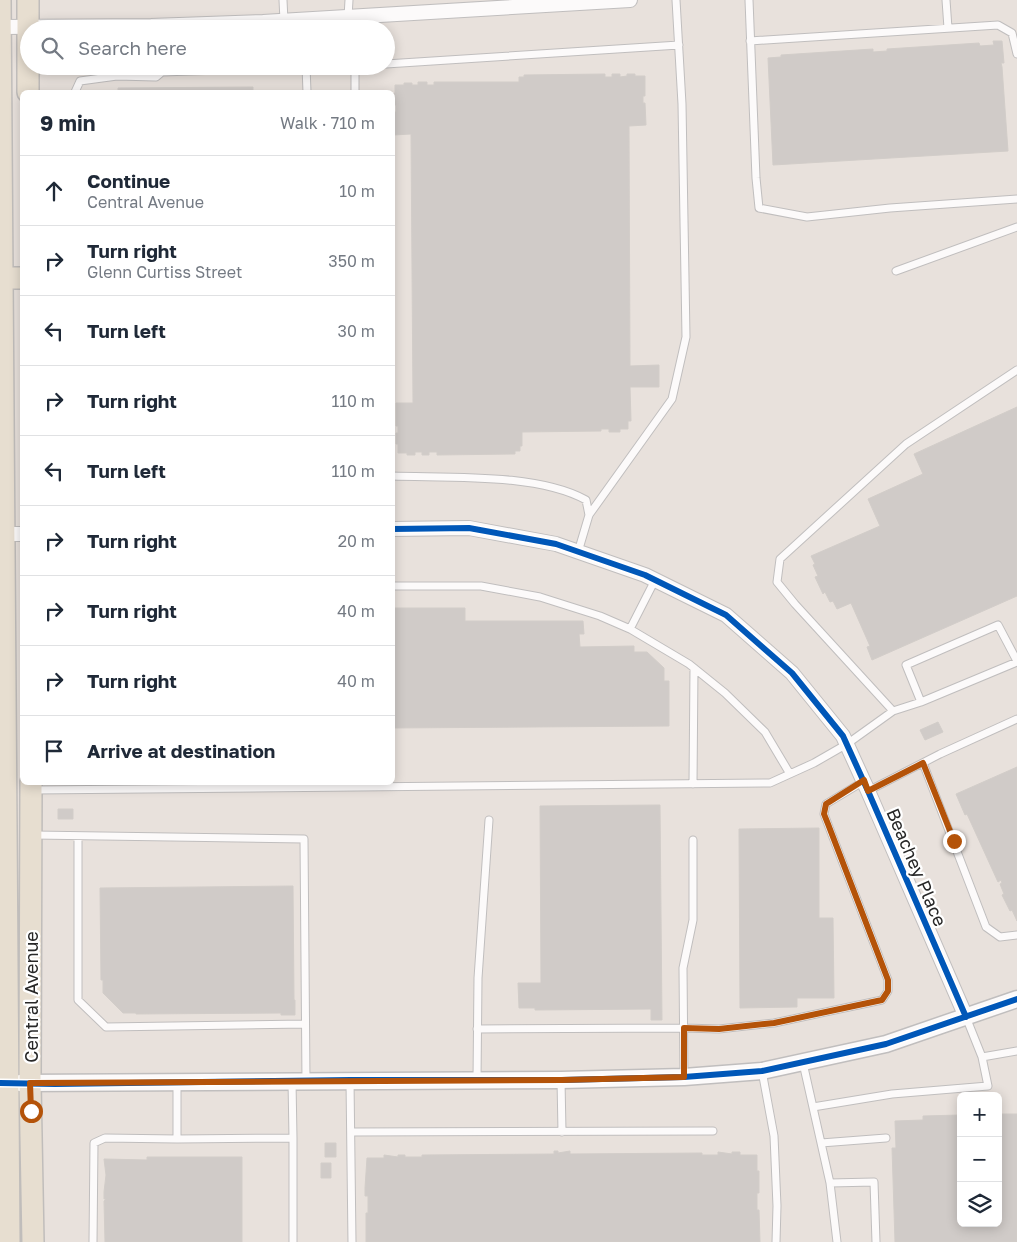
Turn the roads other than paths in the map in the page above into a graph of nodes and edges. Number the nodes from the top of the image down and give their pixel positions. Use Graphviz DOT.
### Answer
graph roads {
  1 [pos="0,0"];
  2 [pos="28,0"];
  3 [pos="283,0"];
  4 [pos="349,0"];
  5 [pos="630,0"];
  6 [pos="676,0"];
  7 [pos="749,0"];
  8 [pos="946,0"];
  9 [pos="28,20"];
  10 [pos="284,20"];
  11 [pos="349,20"];
  12 [pos="386,20"];
  13 [pos="0,27"];
  14 [pos="20,27"];
  15 [pos="948,28"];
  16 [pos="750,41"];
  17 [pos="679,45"];
  18 [pos="1017,54"];
  19 [pos="395,63"];
  20 [pos="28,75"];
  21 [pos="158,75"];
  22 [pos="306,75"];
  23 [pos="355,75"];
  24 [pos="28,90"];
  25 [pos="76,90"];
  26 [pos="307,90"];
  27 [pos="355,90"];
  28 [pos="1017,199"];
  29 [pos="1017,227"];
  30 [pos="896,271"];
  31 [pos="12,278"];
  32 [pos="1017,370"];
  33 [pos="395,476"];
  34 [pos="589,515"];
  35 [pos="395,529"];
  36 [pos="13,534"];
  37 [pos="578,552"];
  38 [pos="655,580"];
  39 [pos="395,586"];
  40 [pos="630,629"];
  41 [pos="1017,661"];
  42 [pos="694,668"];
  43 [pos="921,702"];
  44 [pos="893,711"];
  45 [pos="1017,719"];
  46 [pos="847,744"];
  47 [pos="923,763"];
  48 [pos="790,774"];
  49 [pos="693,784"];
  50 [pos="386,785"];
  51 [pos="395,785"];
  52 [pos="31,786"];
  53 [pos="79,786"];
  54 [pos="866,786"];
  55 [pos="6,790"];
  56 [pos="489,820"];
  57 [pos="31,835"];
  58 [pos="78,836"];
  59 [pos="693,840"];
  60 [pos="1017,935"];
  61 [pos="1017,998"];
  62 [pos="966,1018"];
  63 [pos="305,1024"];
  64 [pos="684,1028"];
  65 [pos="478,1029"];
  66 [pos="1017,1051"];
  67 [pos="982,1057"];
  68 [pos="803,1063"];
  69 [pos="762,1071"];
  70 [pos="684,1077"];
  71 [pos="350,1080"];
  72 [pos="478,1080"];
  73 [pos="562,1080"];
  74 [pos="299,1081"];
  75 [pos="177,1082"];
  76 [pos="4,1083"];
  77 [pos="30,1083"];
  78 [pos="813,1107"];
  79 [pos="713,1131"];
  80 [pos="351,1132"];
  81 [pos="562,1132"];
  82 [pos="293,1138"];
  83 [pos="886,1138"];
  84 [pos="177,1139"];
  85 [pos="821,1143"];
  86 [pos="830,1182"];
  87 [pos="9,1242"];
  88 [pos="33,1242"];
  89 [pos="94,1242"];
  90 [pos="293,1242"];
  91 [pos="352,1242"];
  92 [pos="776,1242"];
  93 [pos="837,1242"];
  94 [pos="876,1242"];
  1 -- 13 [label="main road, Central Avenue"];
  2 -- 9 [label="main road"];
  3 -- 10 [label="lane"];
  4 -- 11 [label="lane"];
  5 -- 12 [label="street"];
  6 -- 17 [label="lane"];
  7 -- 16 [label="lane"];
  8 -- 15 [label="lane"];
  13 -- 14 [label="street"];
  13 -- 31 [label="main road, Central Avenue"];
  15 -- 16 [label="lane"];
  15 -- 18 [label="lane"];
  16 -- 28 [label="lane"];
  17 -- 19 [label="lane"];
  17 -- 34 [label="lane"];
  20 -- 24 [label="main road"];
  21 -- 25 [label="lane"];
  22 -- 26 [label="lane"];
  23 -- 27 [label="lane"];
  29 -- 30 [label="lane"];
  31 -- 36 [label="main road, Central Avenue"];
  32 -- 44 [label="lane"];
  33 -- 34 [label="lane"];
  34 -- 37 [label="lane"];
  35 -- 37 [label="street, Beachey Place"];
  36 -- 55 [label="main road, Central Avenue"];
  37 -- 38 [label="street, Beachey Place"];
  38 -- 40 [label="lane"];
  38 -- 46 [label="street, Beachey Place"];
  39 -- 40 [label="lane"];
  40 -- 42 [label="lane"];
  41 -- 43 [label="lane"];
  41 -- 43 [label="lane"];
  42 -- 48 [label="lane"];
  42 -- 49 [label="lane"];
  43 -- 44 [label="lane"];
  44 -- 46 [label="lane"];
  45 -- 47 [label="lane"];
  46 -- 48 [label="lane"];
  46 -- 54 [label="street, Beachey Place"];
  47 -- 54 [label="lane"];
  47 -- 60 [label="lane"];
  48 -- 49 [label="lane"];
  49 -- 51 [label="lane"];
  50 -- 53 [label="lane"];
  52 -- 53 [label="lane"];
  52 -- 55 [label="main road"];
  52 -- 57 [label="main road, Central Avenue"];
  54 -- 62 [label="street, Beachey Place"];
  54 -- 64 [label="lane"];
  55 -- 76 [label="main road, Central Avenue"];
  56 -- 65 [label="lane"];
  57 -- 58 [label="lane"];
  57 -- 77 [label="main road, Central Avenue"];
  58 -- 63 [label="lane"];
  58 -- 63 [label="lane"];
  59 -- 64 [label="lane"];
  61 -- 62 [label="street"];
  62 -- 67 [label="lane"];
  62 -- 68 [label="street"];
  63 -- 74 [label="lane"];
  64 -- 65 [label="lane"];
  64 -- 70 [label="lane"];
  65 -- 72 [label="lane"];
  66 -- 67 [label="lane"];
  67 -- 78 [label="lane"];
  68 -- 69 [label="street"];
  68 -- 78 [label="lane"];
  69 -- 70 [label="street"];
  69 -- 92 [label="lane"];
  70 -- 73 [label="street"];
  71 -- 72 [label="street"];
  71 -- 74 [label="street"];
  71 -- 80 [label="lane"];
  72 -- 73 [label="street"];
  73 -- 81 [label="lane"];
  74 -- 75 [label="street"];
  74 -- 82 [label="lane"];
  75 -- 77 [label="street"];
  75 -- 84 [label="lane"];
  76 -- 77 [label="street"];
  76 -- 87 [label="main road, Central Avenue"];
  77 -- 88 [label="main road, Central Avenue"];
  78 -- 85 [label="lane"];
  79 -- 81 [label="lane"];
  80 -- 81 [label="lane"];
  80 -- 91 [label="lane"];
  82 -- 84 [label="lane"];
  82 -- 90 [label="lane"];
  83 -- 85 [label="lane"];
  84 -- 89 [label="lane"];
  85 -- 86 [label="lane"];
  86 -- 93 [label="lane"];
  86 -- 94 [label="lane"];
}
